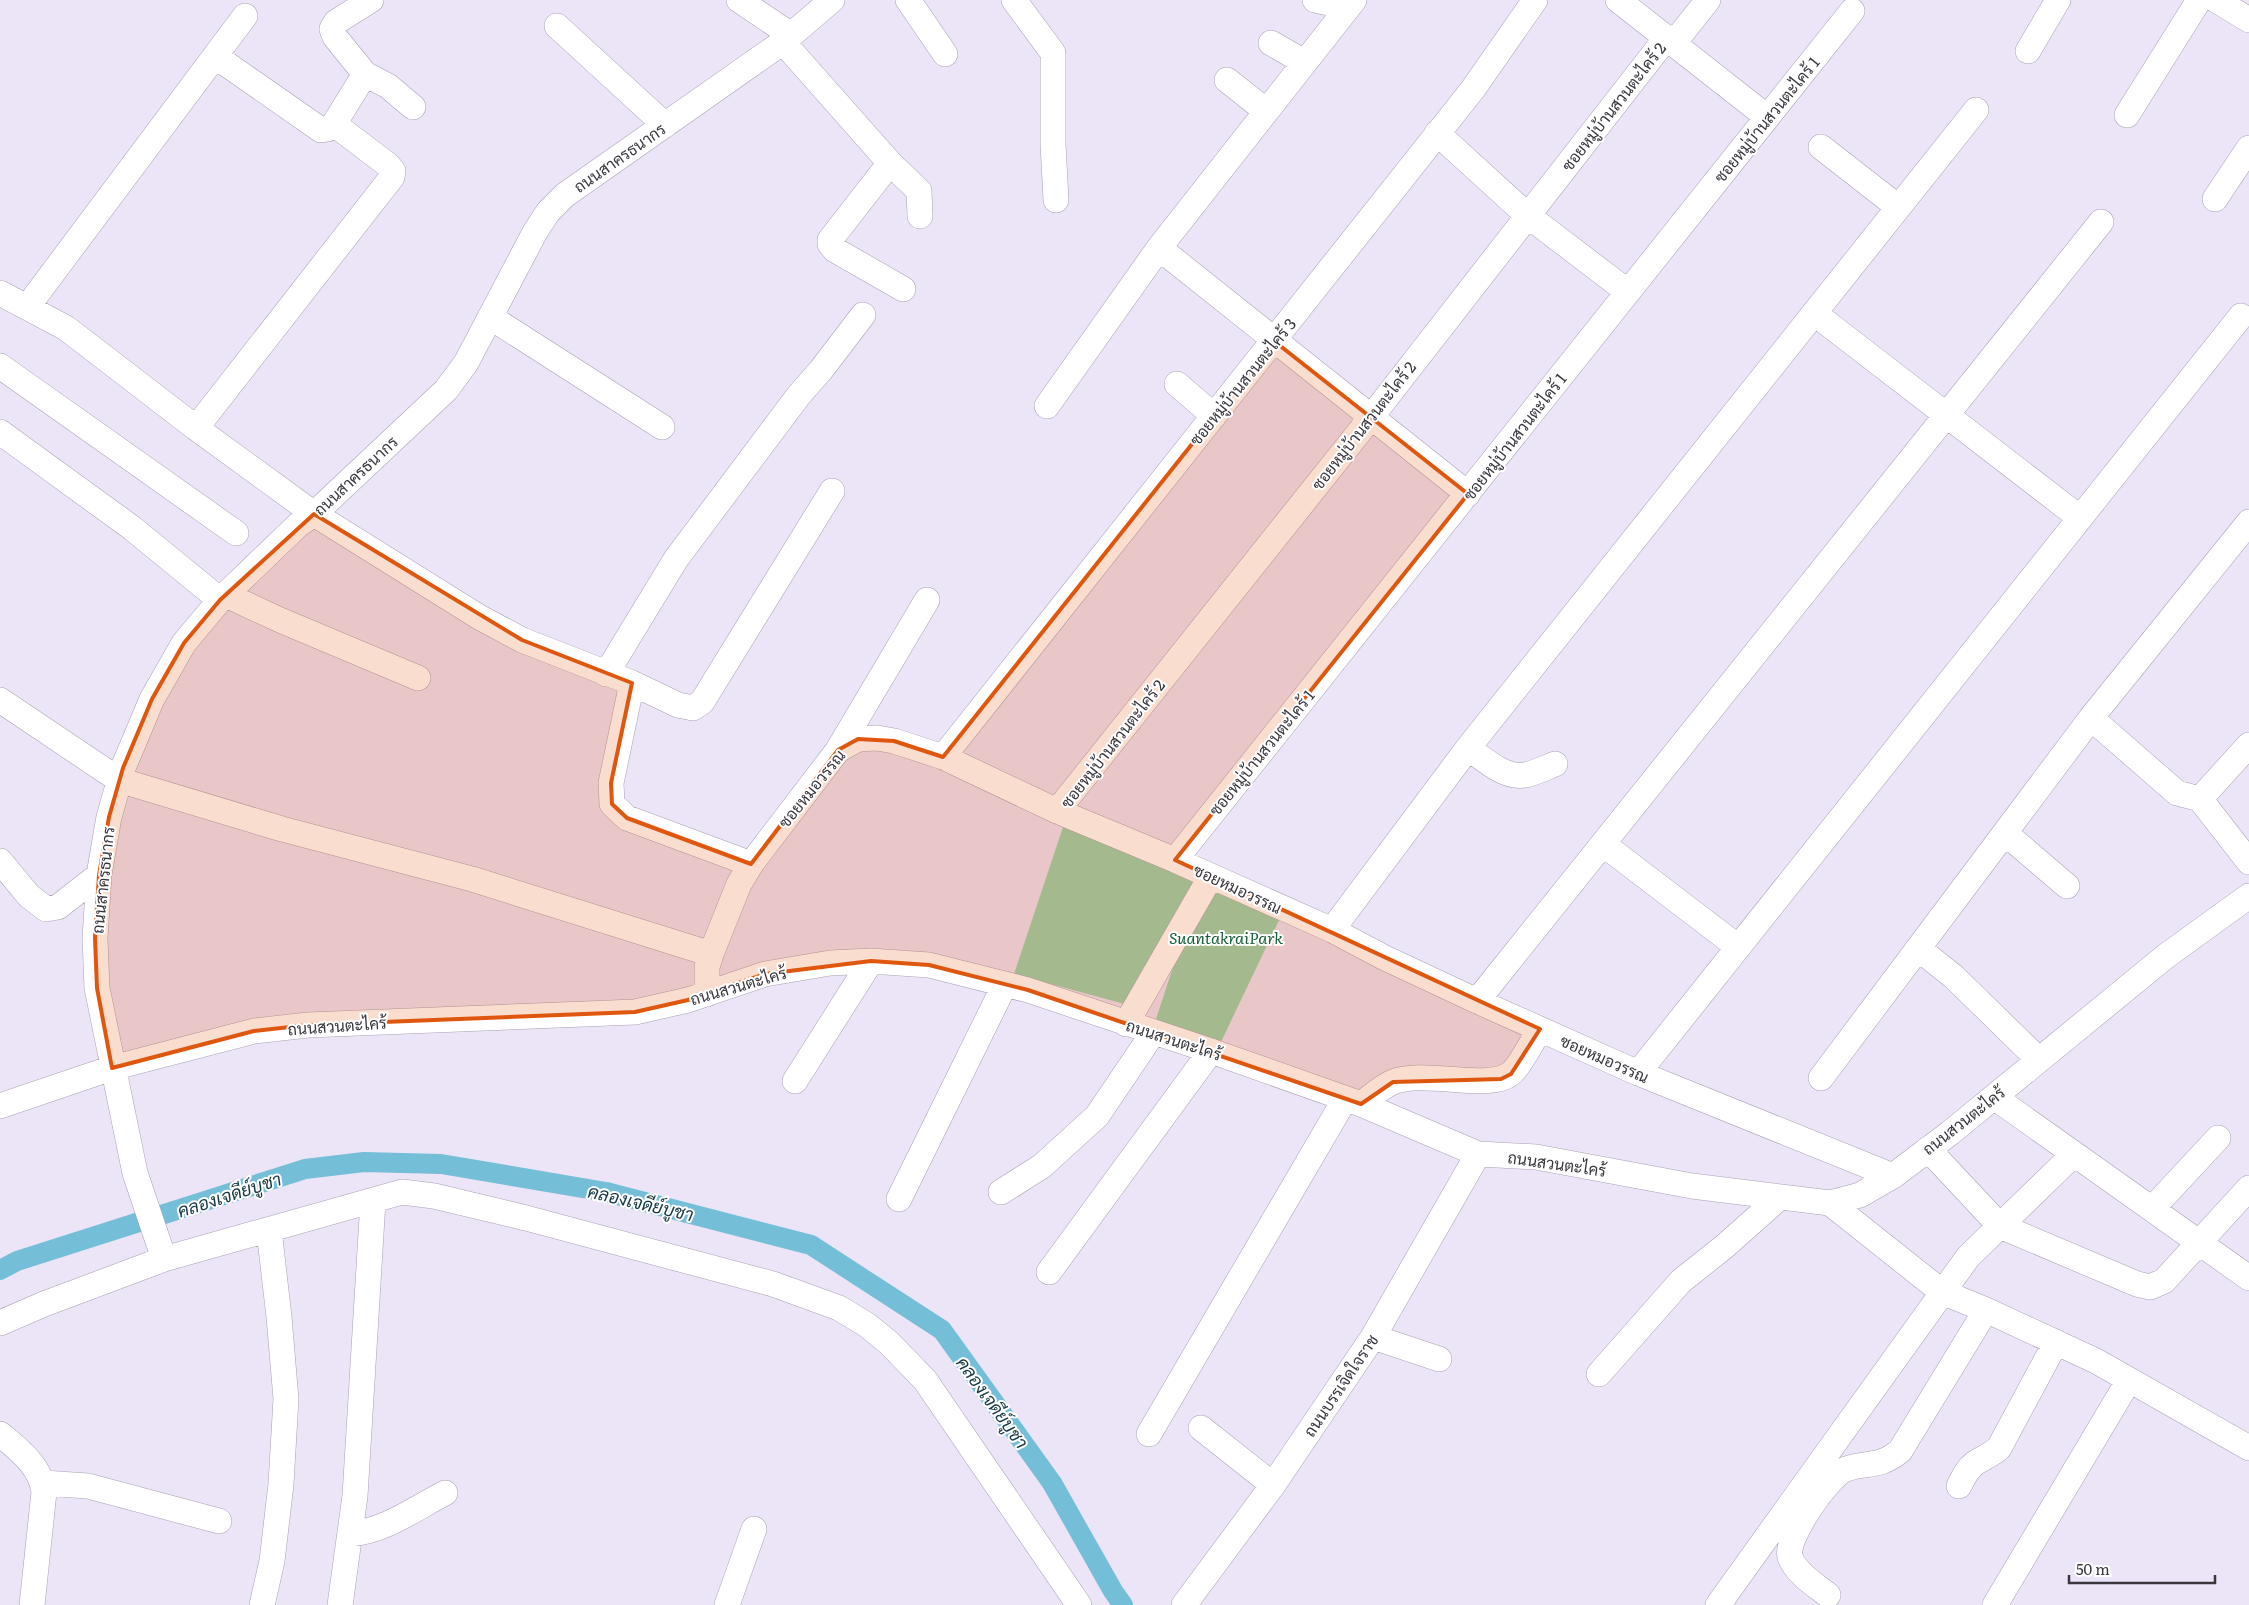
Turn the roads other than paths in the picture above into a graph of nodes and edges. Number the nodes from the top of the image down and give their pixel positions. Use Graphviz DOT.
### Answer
graph roads {
  1 [pos="371,0"];
  2 [pos="739,0"];
  3 [pos="832,0"];
  4 [pos="908,0"];
  5 [pos="1014,0"];
  6 [pos="1315,0"];
  7 [pos="1535,0"];
  8 [pos="1618,0"];
  9 [pos="1708,0"];
  10 [pos="2058,0"];
  11 [pos="2199,0"];
  12 [pos="2216,0"];
  13 [pos="1351,3"];
  14 [pos="1852,11"];
  15 [pos="245,16"];
  16 [pos="2249,20"];
  17 [pos="557,26"];
  18 [pos="787,39"];
  19 [pos="1670,40"];
  20 [pos="1271,43"];
  21 [pos="2028,51"];
  22 [pos="945,54"];
  23 [pos="215,56"];
  24 [pos="1304,62"];
  25 [pos="365,74"];
  26 [pos="1227,80"];
  27 [pos="413,107"];
  28 [pos="1976,110"];
  29 [pos="1266,111"];
  30 [pos="2126,115"];
  31 [pos="1767,117"];
  32 [pos="334,124"];
  33 [pos="664,125"];
  34 [pos="1438,133"];
  35 [pos="1821,148"];
  36 [pos="2249,148"];
  37 [pos="890,163"];
  38 [pos="2214,199"];
  39 [pos="1056,200"];
  40 [pos="1898,207"];
  41 [pos="1527,215"];
  42 [pos="920,216"];
  43 [pos="2101,222"];
  44 [pos="1159,248"];
  45 [pos="903,289"];
  46 [pos="1628,292"];
  47 [pos="0,293"];
  48 [pos="28,306"];
  49 [pos="1814,313"];
  50 [pos="863,315"];
  51 [pos="2241,316"];
  52 [pos="490,317"];
  53 [pos="1274,341"];
  54 [pos="0,366"];
  55 [pos="1177,384"];
  56 [pos="1047,406"];
  57 [pos="1947,415"];
  58 [pos="1214,416"];
  59 [pos="1372,416"];
  60 [pos="662,427"];
  61 [pos="196,428"];
  62 [pos="0,432"];
  63 [pos="832,491"];
  64 [pos="1468,494"];
  65 [pos="314,514"];
  66 [pos="2080,518"];
  67 [pos="2249,522"];
  68 [pos="236,533"];
  69 [pos="223,598"];
  70 [pos="926,600"];
  71 [pos="606,674"];
  72 [pos="418,678"];
  73 [pos="632,683"];
  74 [pos="0,700"];
  75 [pos="2091,718"];
  76 [pos="2249,745"];
  77 [pos="1468,748"];
  78 [pos="838,750"];
  79 [pos="943,757"];
  80 [pos="1555,764"];
  81 [pos="119,780"];
  82 [pos="2200,799"];
  83 [pos="1057,811"];
  84 [pos="2005,833"];
  85 [pos="1603,844"];
  86 [pos="1175,860"];
  87 [pos="0,861"];
  88 [pos="2249,862"];
  89 [pos="751,864"];
  90 [pos="99,875"];
  91 [pos="1211,876"];
  92 [pos="2067,886"];
  93 [pos="2249,896"];
  94 [pos="1332,930"];
  95 [pos="1738,948"];
  96 [pos="1919,949"];
  97 [pos="711,954"];
  98 [pos="871,961"];
  99 [pos="1005,984"];
  100 [pos="707,994"];
  101 [pos="1477,1001"];
  102 [pos="1126,1024"];
  103 [pos="1540,1029"];
  104 [pos="1153,1033"];
  105 [pos="1211,1051"];
  106 [pos="2039,1060"];
  107 [pos="112,1068"];
  108 [pos="1638,1073"];
  109 [pos="1821,1078"];
  110 [pos="795,1081"];
  111 [pos="1994,1097"];
  112 [pos="1353,1101"];
  113 [pos="0,1106"];
  114 [pos="2218,1138"];
  115 [pos="1928,1149"];
  116 [pos="1478,1154"];
  117 [pos="2074,1154"];
  118 [pos="1893,1176"];
  119 [pos="2249,1188"];
  120 [pos="1001,1192"];
  121 [pos="1780,1197"];
  122 [pos="899,1199"];
  123 [pos="373,1201"];
  124 [pos="1830,1203"];
  125 [pos="2152,1208"];
  126 [pos="2000,1226"];
  127 [pos="269,1230"];
  128 [pos="2200,1243"];
  129 [pos="160,1250"];
  130 [pos="1049,1272"];
  131 [pos="2249,1278"];
  132 [pos="1942,1292"];
  133 [pos="1986,1310"];
  134 [pos="0,1323"];
  135 [pos="1373,1337"];
  136 [pos="2056,1342"];
  137 [pos="1439,1359"];
  138 [pos="1599,1374"];
  139 [pos="2129,1380"];
  140 [pos="1201,1428"];
  141 [pos="1149,1434"];
  142 [pos="0,1435"];
  143 [pos="2249,1448"];
  144 [pos="43,1483"];
  145 [pos="1274,1485"];
  146 [pos="1959,1486"];
  147 [pos="445,1493"];
  148 [pos="1810,1493"];
  149 [pos="219,1521"];
  150 [pos="754,1529"];
  151 [pos="350,1534"];
  152 [pos="1828,1595"];
  153 [pos="32,1605"];
  154 [pos="262,1605"];
  155 [pos="340,1605"];
  156 [pos="727,1605"];
  157 [pos="1079,1605"];
  158 [pos="1184,1605"];
  159 [pos="1718,1605"];
  160 [pos="1995,1605"];
  1 -- 25 [label="street"];
  2 -- 18 [label="street"];
  3 -- 18 [label="street, ถนนสาครธนากร"];
  4 -- 22 [label="street"];
  5 -- 39 [label="street"];
  6 -- 13 [label="street"];
  7 -- 34 [label="street, ซอยหมู่บ้านสวนตะไคร้ 3"];
  8 -- 19 [label="street"];
  9 -- 19 [label="street, ซอยหมู่บ้านสวนตะไคร้ 2"];
  10 -- 21 [label="street"];
  11 -- 30 [label="street"];
  12 -- 16 [label="street"];
  13 -- 24 [label="street"];
  14 -- 31 [label="street, ซอยหมู่บ้านสวนตะไคร้ 1"];
  15 -- 23 [label="street"];
  17 -- 33 [label="street"];
  18 -- 33 [label="street, ถนนสาครธนากร"];
  18 -- 37 [label="street"];
  19 -- 31 [label="street"];
  19 -- 41 [label="street, ซอยหมู่บ้านสวนตะไคร้ 2"];
  20 -- 24 [label="street"];
  23 -- 32 [label="street"];
  23 -- 48 [label="street"];
  24 -- 29 [label="street"];
  25 -- 27 [label="street"];
  25 -- 32 [label="street"];
  26 -- 29 [label="street"];
  28 -- 40 [label="street"];
  29 -- 44 [label="street"];
  31 -- 46 [label="street, ซอยหมู่บ้านสวนตะไคร้ 1"];
  32 -- 61 [label="street"];
  33 -- 52 [label="street, ถนนสาครธนากร"];
  34 -- 41 [label="street"];
  34 -- 53 [label="street, ซอยหมู่บ้านสวนตะไคร้ 3"];
  35 -- 40 [label="street"];
  36 -- 38 [label="street"];
  37 -- 42 [label="street"];
  37 -- 45 [label="street"];
  40 -- 49 [label="street"];
  41 -- 46 [label="street"];
  41 -- 59 [label="street, ซอยหมู่บ้านสวนตะไคร้ 2"];
  43 -- 57 [label="street"];
  44 -- 53 [label="street"];
  44 -- 56 [label="street"];
  46 -- 64 [label="street, ซอยหมู่บ้านสวนตะไคร้ 1"];
  47 -- 48 [label="street"];
  48 -- 61 [label="street"];
  49 -- 57 [label="street"];
  49 -- 77 [label="street"];
  50 -- 71 [label="street"];
  51 -- 66 [label="street"];
  52 -- 60 [label="street"];
  52 -- 65 [label="street, ถนนสาครธนากร"];
  53 -- 58 [label="street, ซอยหมู่บ้านสวนตะไคร้ 3"];
  53 -- 59 [label="street"];
  54 -- 68 [label="street"];
  55 -- 58 [label="street"];
  57 -- 66 [label="street"];
  57 -- 85 [label="street"];
  58 -- 79 [label="street, ซอยหมู่บ้านสวนตะไคร้ 3"];
  59 -- 64 [label="street"];
  59 -- 83 [label="street, ซอยหมู่บ้านสวนตะไคร้ 2"];
  61 -- 65 [label="street"];
  62 -- 69 [label="street"];
  63 -- 73 [label="street"];
  64 -- 86 [label="street, ซอยหมู่บ้านสวนตะไคร้ 1"];
  65 -- 69 [label="street, ถนนสาครธนากร"];
  65 -- 71 [label="street"];
  66 -- 95 [label="street"];
  67 -- 75 [label="street"];
  69 -- 72 [label="street"];
  69 -- 81 [label="street, ถนนสาครธนากร"];
  70 -- 78 [label="street"];
  71 -- 73 [label="street"];
  73 -- 89 [label="street"];
  74 -- 81 [label="street"];
  75 -- 82 [label="street"];
  75 -- 84 [label="street"];
  76 -- 82 [label="street"];
  77 -- 80 [label="street"];
  77 -- 94 [label="street"];
  78 -- 79 [label="street, ซอยหมอวรรณ"];
  78 -- 89 [label="street, ซอยหมอวรรณ"];
  79 -- 83 [label="street, ซอยหมอวรรณ"];
  81 -- 90 [label="street, ถนนสาครธนากร"];
  81 -- 97 [label="street"];
  82 -- 88 [label="street"];
  83 -- 86 [label="street, ซอยหมอวรรณ"];
  84 -- 92 [label="street"];
  84 -- 96 [label="street"];
  85 -- 95 [label="street"];
  85 -- 101 [label="street"];
  86 -- 91 [label="street, ซอยหมอวรรณ"];
  87 -- 90 [label="street"];
  89 -- 97 [label="street, ซอยหมอวรรณ"];
  90 -- 107 [label="street, ถนนสาครธนากร"];
  91 -- 94 [label="street, ซอยหมอวรรณ"];
  91 -- 102 [label="street"];
  93 -- 106 [label="street, ถนนสวนตะไคร้"];
  94 -- 101 [label="street, ซอยหมอวรรณ"];
  95 -- 108 [label="street"];
  96 -- 106 [label="street"];
  96 -- 109 [label="street"];
  97 -- 100 [label="street, ซอยหมอวรรณ"];
  98 -- 99 [label="street, ถนนสวนตะไคร้"];
  98 -- 100 [label="street, ถนนสวนตะไคร้"];
  98 -- 110 [label="street"];
  99 -- 102 [label="street, ถนนสวนตะไคร้"];
  99 -- 122 [label="street"];
  100 -- 107 [label="street, ถนนสวนตะไคร้"];
  101 -- 103 [label="street, ซอยหมอวรรณ"];
  102 -- 104 [label="street, ถนนสวนตะไคร้"];
  103 -- 108 [label="street, ซอยหมอวรรณ"];
  103 -- 112 [label="street"];
  104 -- 105 [label="street, ถนนสวนตะไคร้"];
  104 -- 120 [label="street"];
  105 -- 112 [label="street, ถนนสวนตะไคร้"];
  105 -- 130 [label="street"];
  106 -- 111 [label="street, ถนนสวนตะไคร้"];
  107 -- 113 [label="street, ถนนสวนตะไคร้"];
  107 -- 129 [label="street, ถนนสาครธนากร"];
  108 -- 118 [label="street, ซอยหมอวรรณ"];
  111 -- 115 [label="street, ถนนสวนตะไคร้"];
  111 -- 117 [label="street"];
  112 -- 116 [label="street, ถนนสวนตะไคร้"];
  112 -- 141 [label="street"];
  114 -- 125 [label="street"];
  115 -- 118 [label="street, ถนนสวนตะไคร้"];
  115 -- 126 [label="street"];
  116 -- 121 [label="street, ถนนสวนตะไคร้"];
  116 -- 135 [label="street, ถนนบรรเจิดใจราช"];
  117 -- 125 [label="street"];
  117 -- 126 [label="street"];
  118 -- 124 [label="street, ถนนสวนตะไคร้"];
  119 -- 128 [label="street"];
  121 -- 124 [label="street, ถนนสวนตะไคร้"];
  121 -- 138 [label="street"];
  123 -- 127 [label="street"];
  123 -- 151 [label="street"];
  123 -- 157 [label="street"];
  124 -- 132 [label="street"];
  125 -- 128 [label="street"];
  126 -- 128 [label="street"];
  126 -- 132 [label="street"];
  127 -- 129 [label="street"];
  127 -- 154 [label="street"];
  128 -- 131 [label="street"];
  129 -- 134 [label="street"];
  132 -- 133 [label="street"];
  132 -- 148 [label="street"];
  133 -- 136 [label="street"];
  133 -- 148 [label="street"];
  135 -- 137 [label="street"];
  135 -- 145 [label="street, ถนนบรรเจิดใจราช"];
  136 -- 139 [label="street"];
  136 -- 146 [label="street"];
  139 -- 143 [label="street"];
  139 -- 160 [label="street"];
  140 -- 145 [label="street"];
  142 -- 144 [label="street"];
  144 -- 149 [label="street"];
  144 -- 153 [label="street"];
  145 -- 158 [label="street, ถนนบรรเจิดใจราช"];
  147 -- 151 [label="street"];
  148 -- 152 [label="street"];
  148 -- 159 [label="street"];
  150 -- 156 [label="street"];
  151 -- 155 [label="street"];
}
